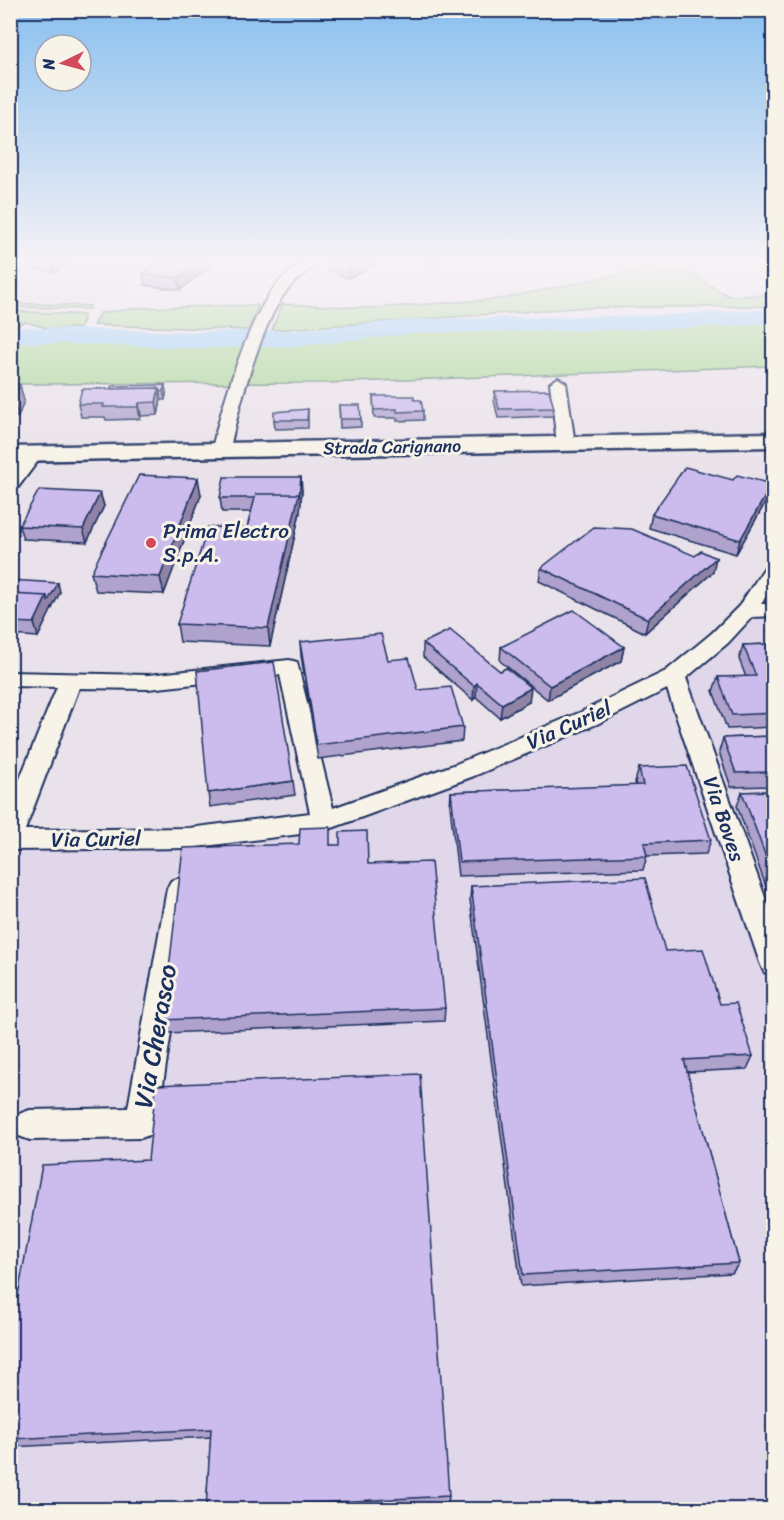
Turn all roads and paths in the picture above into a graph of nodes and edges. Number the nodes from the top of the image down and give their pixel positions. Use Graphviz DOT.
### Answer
graph roads {
  1 [pos="258,332"];
  2 [pos="558,383"];
  3 [pos="774,440"];
  4 [pos="566,444"];
  5 [pos="220,449"];
  6 [pos="10,454"];
  7 [pos="34,454"];
  8 [pos="10,486"];
  9 [pos="774,568"];
  10 [pos="774,610"];
  11 [pos="746,611"];
  12 [pos="674,676"];
  13 [pos="10,679"];
  14 [pos="71,681"];
  15 [pos="324,821"];
  16 [pos="10,838"];
  17 [pos="189,838"];
  18 [pos="774,963"];
  19 [pos="30,1125"];
  1 -- 5 [label="street"];
  2 -- 4 [label="street"];
  3 -- 4 [label="main road, Strada Carignano"];
  4 -- 5 [label="main road, Strada Carignano"];
  5 -- 7 [label="main road, Strada Carignano"];
  6 -- 7 [label="main road, Strada Carignano"];
  7 -- 8 [label="street"];
  9 -- 11 [label="street, Via Curiel"];
  10 -- 11 [label="street"];
  11 -- 12 [label="street, Via Curiel"];
  12 -- 15 [label="street, Via Curiel"];
  12 -- 18 [label="street, Via Boves"];
  13 -- 14 [label="street"];
  14 -- 15 [label="street"];
  14 -- 16 [label="street, Via Curiel"];
  15 -- 17 [label="street, Via Curiel"];
  16 -- 17 [label="street, Via Curiel"];
  17 -- 19 [label="street, Via Cherasco"];
}
